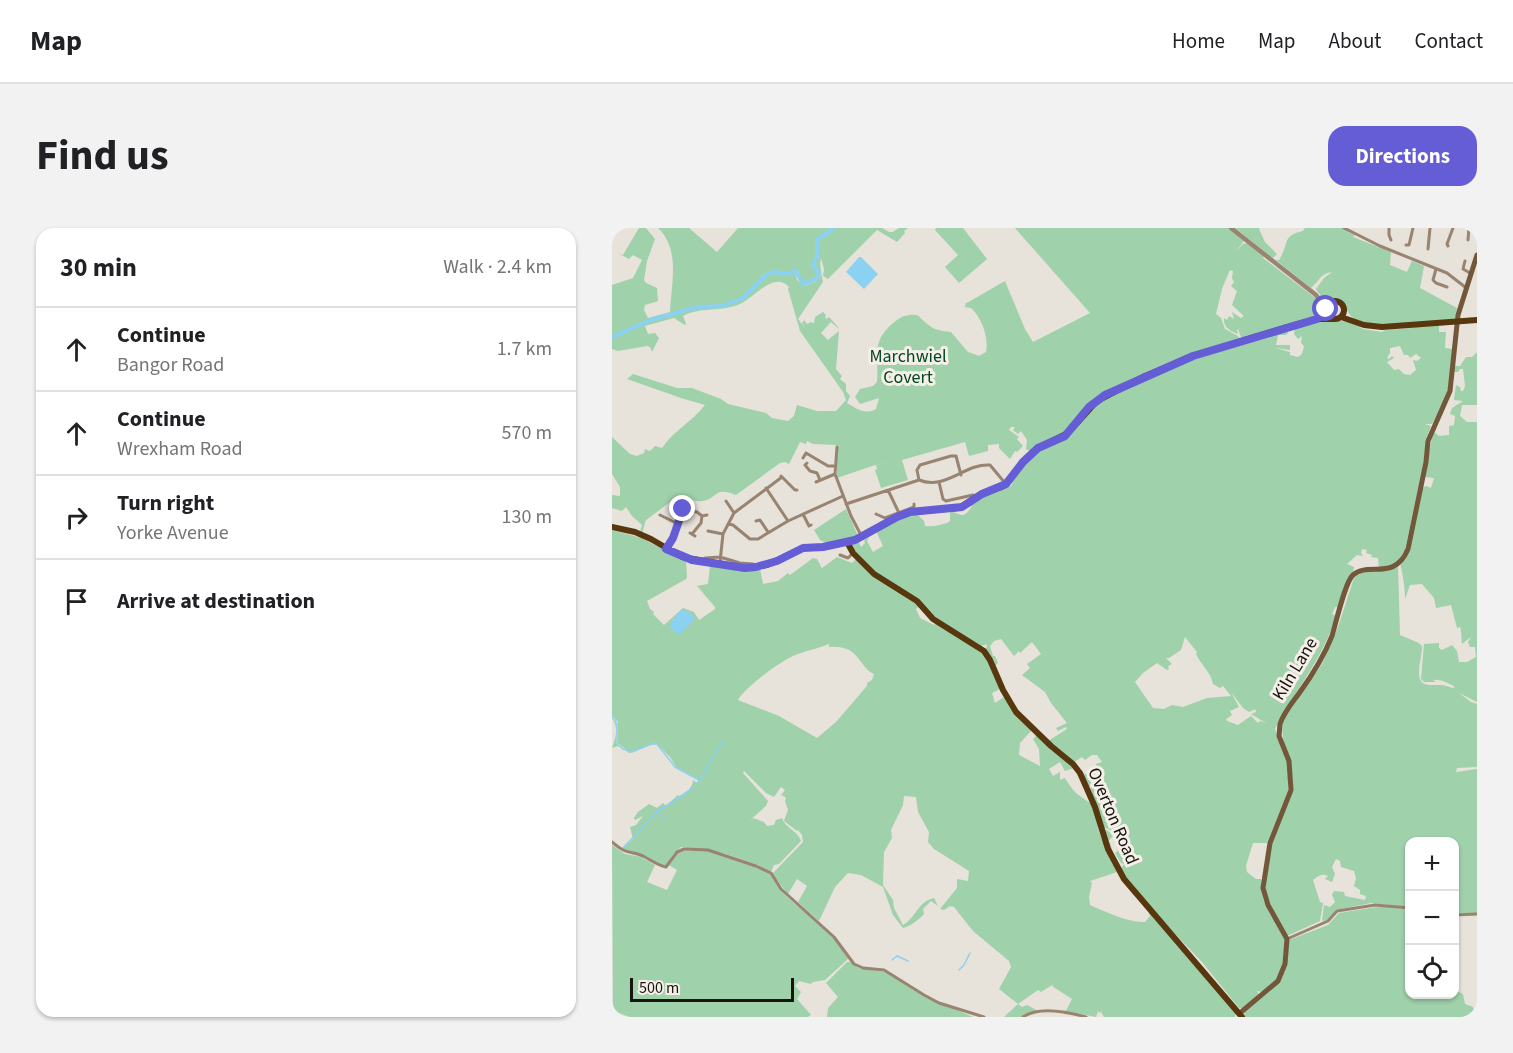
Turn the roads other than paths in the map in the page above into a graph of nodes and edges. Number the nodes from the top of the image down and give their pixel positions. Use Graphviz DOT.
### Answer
graph roads {
  1 [pos="1231,228"];
  2 [pos="1344,228"];
  3 [pos="1413,228"];
  4 [pos="1431,228"];
  5 [pos="1453,228"];
  6 [pos="1469,228"];
  7 [pos="1390,229"];
  8 [pos="1391,240"];
  9 [pos="1468,240"];
  10 [pos="1409,246"];
  11 [pos="1448,246"];
  12 [pos="1428,247"];
  13 [pos="1477,255"];
  14 [pos="1463,264"];
  15 [pos="1436,269"];
  16 [pos="1470,273"];
  17 [pos="1447,287"];
  18 [pos="1466,288"];
  19 [pos="1316,295"];
  20 [pos="1331,302"];
  21 [pos="1344,308"];
  22 [pos="1326,310"];
  23 [pos="1337,318"];
  24 [pos="1317,319"];
  25 [pos="1477,320"];
  26 [pos="1355,321"];
  27 [pos="1457,323"];
  28 [pos="837,447"];
  29 [pos="803,458"];
  30 [pos="807,463"];
  31 [pos="834,466"];
  32 [pos="834,474"];
  33 [pos="962,475"];
  34 [pos="919,480"];
  35 [pos="939,482"];
  36 [pos="1006,484"];
  37 [pos="766,488"];
  38 [pos="795,490"];
  39 [pos="888,490"];
  40 [pos="971,495"];
  41 [pos="843,496"];
  42 [pos="686,500"];
  43 [pos="725,502"];
  44 [pos="846,504"];
  45 [pos="914,506"];
  46 [pos="683,509"];
  47 [pos="734,513"];
  48 [pos="898,513"];
  49 [pos="660,514"];
  50 [pos="803,514"];
  51 [pos="876,514"];
  52 [pos="759,520"];
  53 [pos="788,521"];
  54 [pos="678,524"];
  55 [pos="728,524"];
  56 [pos="811,525"];
  57 [pos="612,528"];
  58 [pos="710,530"];
  59 [pos="768,532"];
  60 [pos="723,534"];
  61 [pos="692,535"];
  62 [pos="862,537"];
  63 [pos="847,542"];
  64 [pos="666,549"];
  65 [pos="840,555"];
  66 [pos="698,556"];
  67 [pos="720,556"];
  68 [pos="850,557"];
  69 [pos="751,563"];
  70 [pos="720,564"];
  71 [pos="612,842"];
  72 [pos="1405,908"];
  73 [pos="1477,914"];
  74 [pos="1459,915"];
  75 [pos="1287,939"];
  76 [pos="1240,1015"];
  77 [pos="984,1017"];
  78 [pos="1023,1017"];
  79 [pos="1086,1017"];
  1 -- 19 [label="street"];
  2 -- 15 [label="street"];
  3 -- 10 [label="street"];
  4 -- 12 [label="street"];
  5 -- 11 [label="street"];
  6 -- 9 [label="street"];
  7 -- 8 [label="street"];
  13 -- 16 [label="main road"];
  14 -- 16 [label="street"];
  15 -- 17 [label="street"];
  15 -- 18 [label="street"];
  16 -- 18 [label="main road"];
  18 -- 27 [label="main road"];
  19 -- 20 [label="street"];
  19 -- 22 [label="street"];
  20 -- 21 [label="main road"];
  20 -- 22 [label="main road"];
  21 -- 23 [label="main road"];
  21 -- 26 [label="main road"];
  22 -- 23 [label="main road"];
  22 -- 24 [label="main road"];
  23 -- 24 [label="main road"];
  23 -- 26 [label="main road"];
  24 -- 36 [label="main road"];
  25 -- 27 [label="main road"];
  26 -- 27 [label="main road"];
  27 -- 75 [label="main road, Kiln Lane"];
  28 -- 31 [label="street"];
  29 -- 31 [label="street"];
  30 -- 32 [label="street"];
  31 -- 32 [label="street"];
  32 -- 41 [label="street"];
  33 -- 34 [label="street"];
  33 -- 35 [label="street"];
  33 -- 36 [label="street"];
  34 -- 35 [label="street"];
  34 -- 39 [label="street"];
  35 -- 40 [label="street"];
  36 -- 62 [label="main road"];
  37 -- 38 [label="street"];
  37 -- 47 [label="street"];
  37 -- 53 [label="street"];
  39 -- 44 [label="street"];
  39 -- 48 [label="street"];
  41 -- 44 [label="street"];
  41 -- 50 [label="street"];
  42 -- 46 [label="street"];
  43 -- 47 [label="street"];
  44 -- 62 [label="street"];
  45 -- 48 [label="street"];
  46 -- 54 [label="street"];
  46 -- 61 [label="street"];
  47 -- 55 [label="street"];
  48 -- 51 [label="street"];
  49 -- 54 [label="street"];
  50 -- 53 [label="street"];
  50 -- 56 [label="street"];
  52 -- 59 [label="street"];
  53 -- 59 [label="street"];
  54 -- 64 [label="street"];
  55 -- 59 [label="street"];
  55 -- 60 [label="street"];
  57 -- 64 [label="main road"];
  58 -- 60 [label="street"];
  60 -- 67 [label="street"];
  62 -- 63 [label="main road"];
  63 -- 68 [label="main road, Overton Road"];
  63 -- 70 [label="main road"];
  64 -- 70 [label="main road"];
  65 -- 68 [label="street"];
  66 -- 67 [label="street"];
  67 -- 69 [label="street"];
  67 -- 70 [label="street"];
  68 -- 76 [label="main road, Overton Road"];
  71 -- 77 [label="street"];
  72 -- 75 [label="street"];
  73 -- 74 [label="street"];
  75 -- 76 [label="main road"];
  78 -- 79 [label="street"];
}
